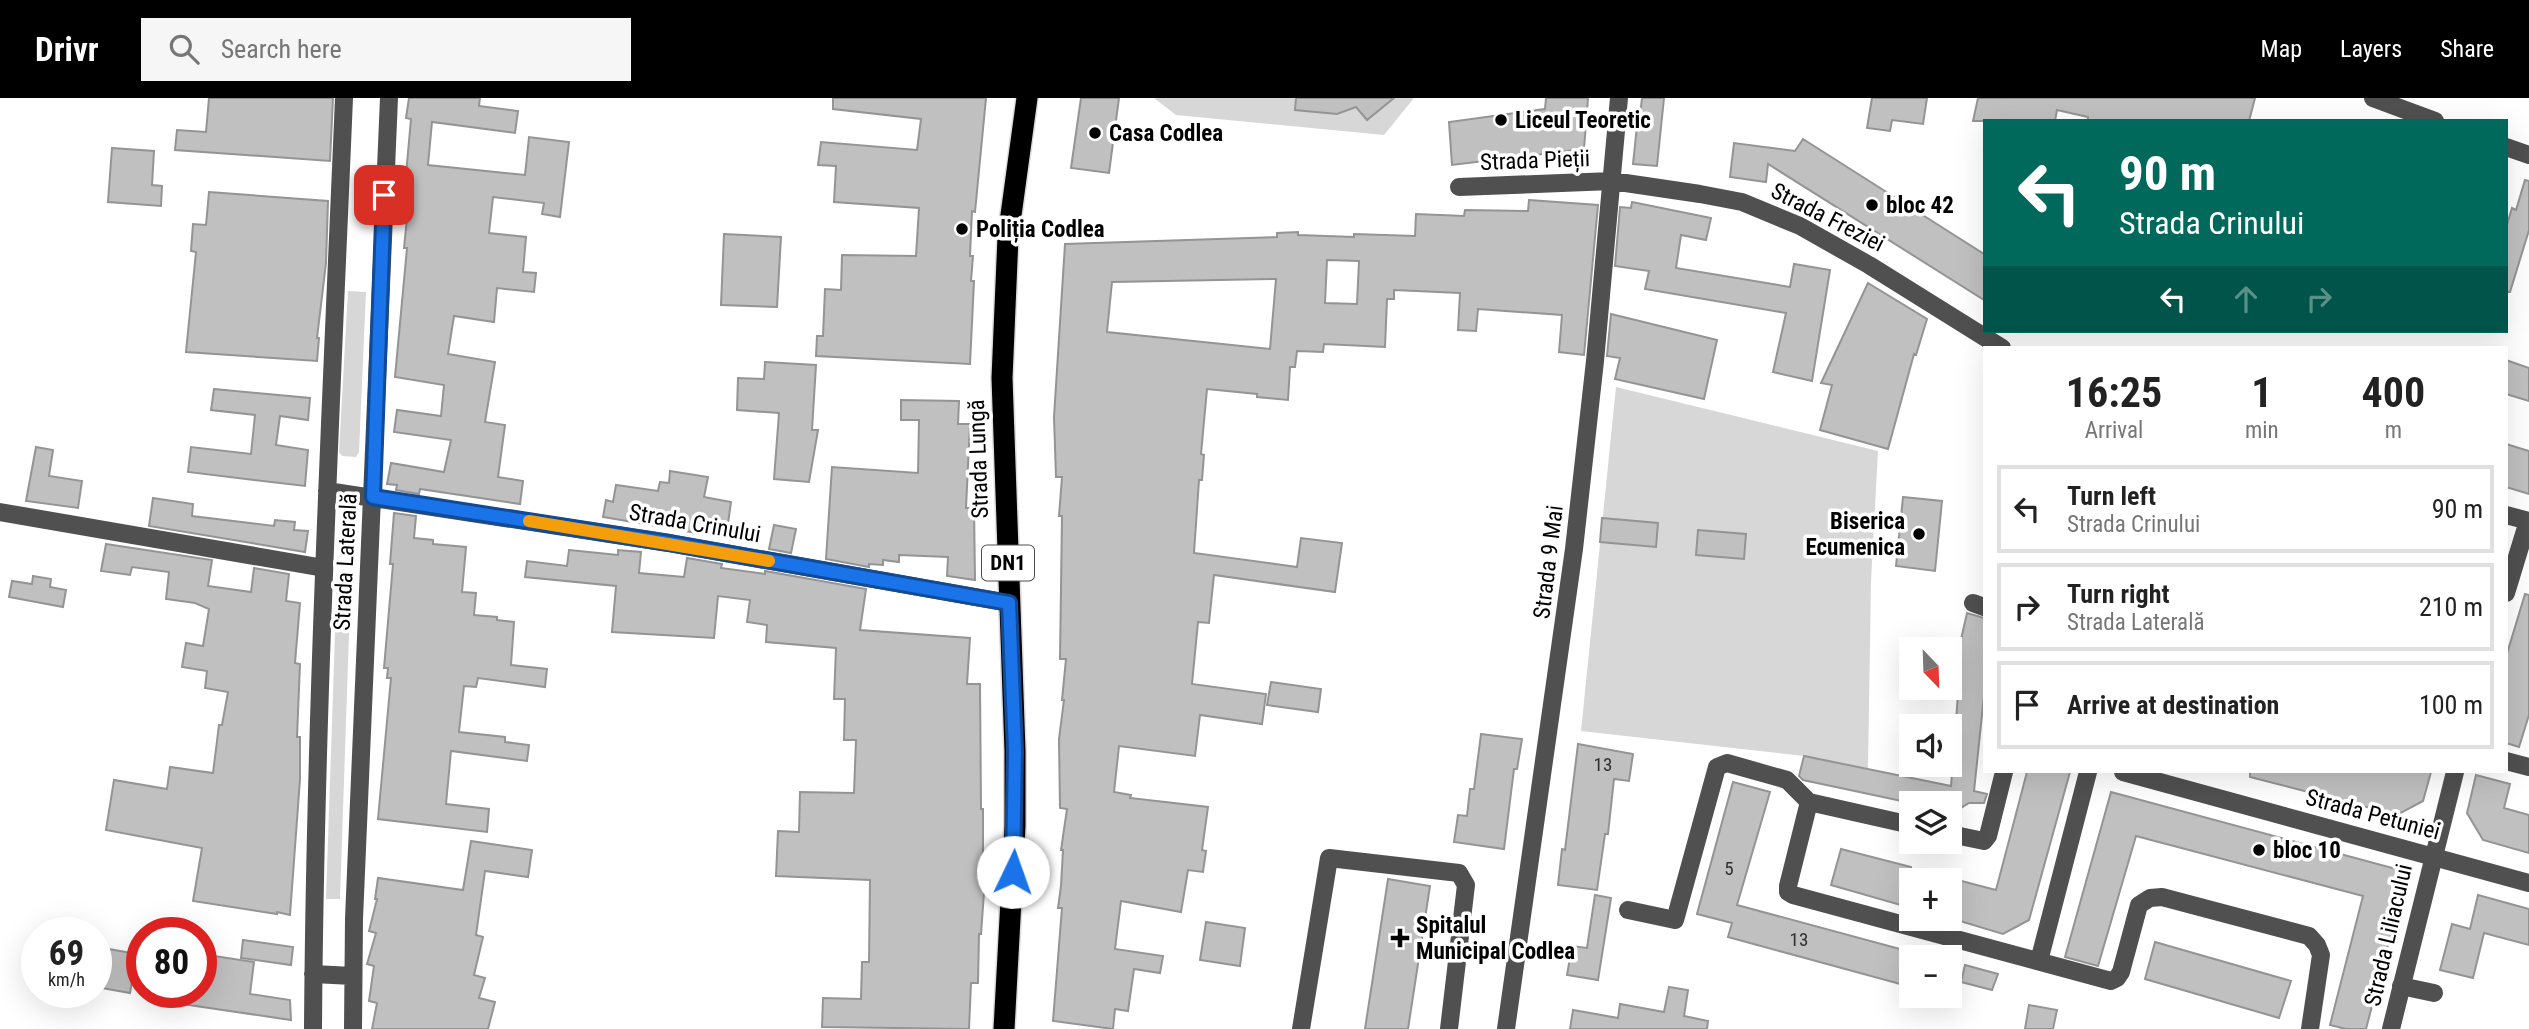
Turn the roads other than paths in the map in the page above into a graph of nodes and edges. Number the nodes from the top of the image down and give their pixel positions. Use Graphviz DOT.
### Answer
graph roads {
  1 [pos="344,98"];
  2 [pos="389,98"];
  3 [pos="1027,98"];
  4 [pos="1619,98"];
  5 [pos="2373,98"];
  6 [pos="2430,119"];
  7 [pos="2508,148"];
  8 [pos="2529,155"];
  9 [pos="1612,181"];
  10 [pos="1459,187"];
  11 [pos="1999,346"];
  12 [pos="327,491"];
  13 [pos="373,497"];
  14 [pos="0,512"];
  15 [pos="2508,516"];
  16 [pos="2529,521"];
  17 [pos="324,568"];
  18 [pos="2508,587"];
  19 [pos="1009,603"];
  20 [pos="2508,762"];
  21 [pos="2529,767"];
  22 [pos="2004,773"];
  23 [pos="2088,773"];
  24 [pos="2127,773"];
  25 [pos="2455,773"];
  26 [pos="1810,802"];
  27 [pos="1899,822"];
  28 [pos="1962,836"];
  29 [pos="2432,855"];
  30 [pos="2529,883"];
  31 [pos="1628,910"];
  32 [pos="2039,961"];
  33 [pos="313,974"];
  34 [pos="353,976"];
  35 [pos="2401,986"];
  36 [pos="2434,993"];
  37 [pos="313,1029"];
  38 [pos="353,1029"];
  39 [pos="1004,1029"];
  40 [pos="1301,1029"];
  41 [pos="1449,1029"];
  42 [pos="1506,1029"];
  43 [pos="2310,1029"];
  44 [pos="2391,1029"];
  1 -- 12 [label="street, Strada Laterală"];
  2 -- 13 [label="street, Strada Laterală"];
  3 -- 19 [label="highway, Strada Lungă / DN1"];
  4 -- 9 [label="street, Strada 9 Mai"];
  5 -- 6 [label="street"];
  7 -- 8 [label="street"];
  9 -- 10 [label="street, Strada Pieții"];
  9 -- 11 [label="street, Strada Freziei"];
  9 -- 42 [label="street, Strada 9 Mai"];
  12 -- 13 [label="street, Strada Crinului"];
  12 -- 17 [label="street, Strada Laterală"];
  13 -- 19 [label="street, Strada Crinului"];
  13 -- 34 [label="street, Strada Laterală"];
  14 -- 17 [label="street"];
  15 -- 16 [label="street"];
  16 -- 18 [label="street"];
  17 -- 33 [label="street, Strada Laterală"];
  19 -- 39 [label="highway, Strada Lungă / DN1"];
  20 -- 21 [label="street"];
  22 -- 28 [label="street"];
  23 -- 32 [label="street"];
  24 -- 29 [label="street, Strada Petuniei"];
  25 -- 29 [label="street, Strada Liliacului"];
  26 -- 27 [label="street"];
  26 -- 31 [label="street"];
  26 -- 32 [label="street"];
  29 -- 30 [label="street, Strada Petuniei"];
  29 -- 35 [label="street, Strada Liliacului"];
  32 -- 43 [label="street"];
  33 -- 34 [label="street"];
  33 -- 37 [label="street, Strada Laterală"];
  34 -- 38 [label="street, Strada Laterală"];
  35 -- 36 [label="street"];
  35 -- 44 [label="street, Strada Liliacului"];
  40 -- 41 [label="street"];
}
